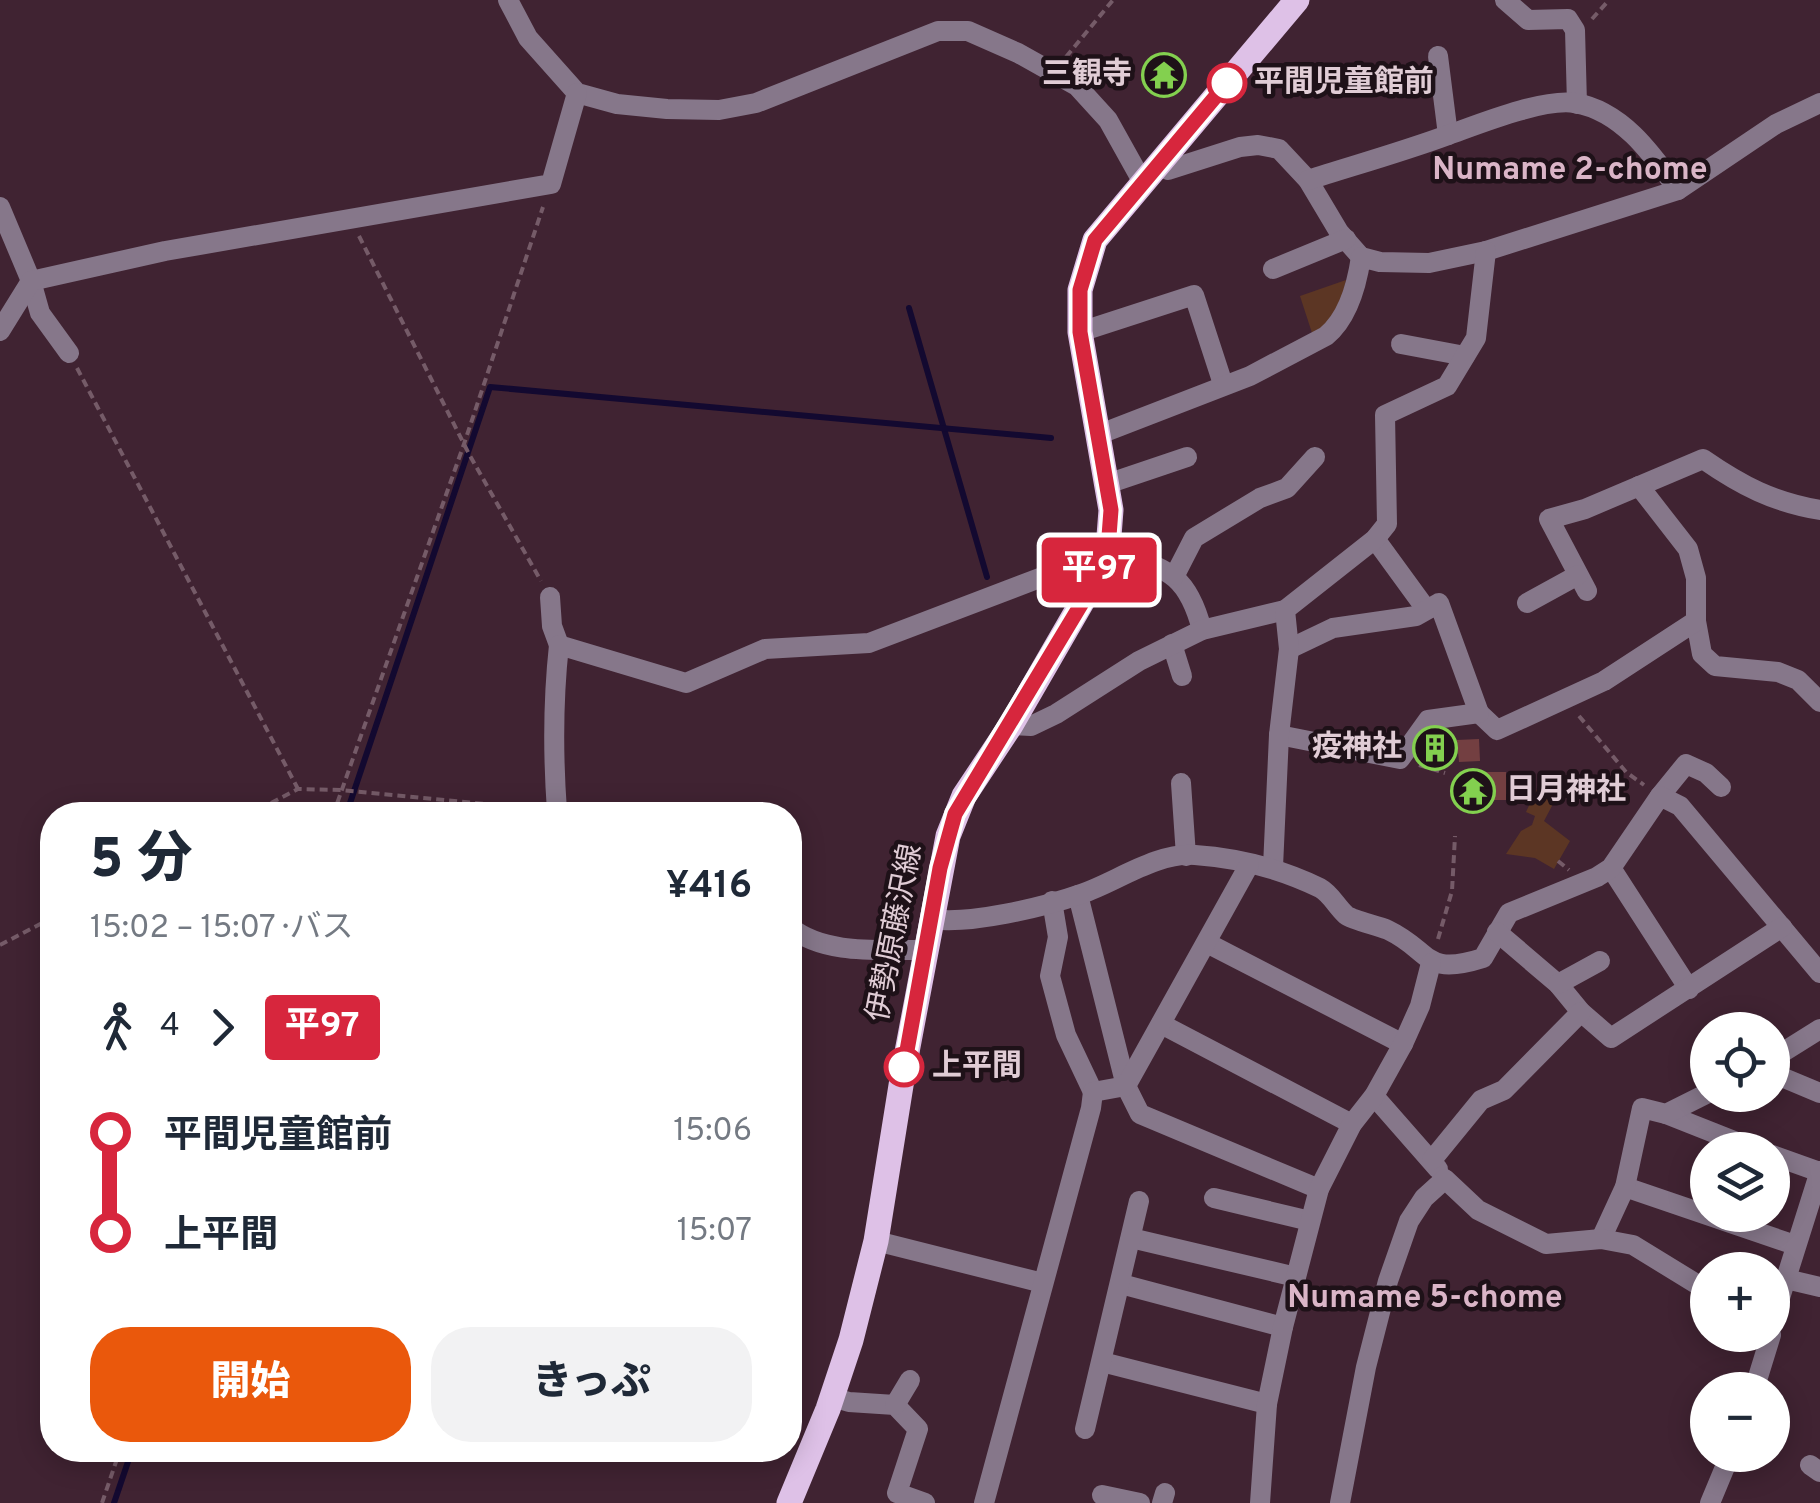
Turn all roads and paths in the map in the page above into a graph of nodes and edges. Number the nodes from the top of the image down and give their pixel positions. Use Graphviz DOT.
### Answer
graph roads {
  1 [pos="508,0"];
  2 [pos="1113,0"];
  3 [pos="1298,0"];
  4 [pos="1505,0"];
  5 [pos="1608,0"];
  6 [pos="1601,10"];
  7 [pos="1438,56"];
  8 [pos="1053,72"];
  9 [pos="577,93"];
  10 [pos="1820,103"];
  11 [pos="1577,104"];
  12 [pos="1448,135"];
  13 [pos="1150,173"];
  14 [pos="1308,180"];
  15 [pos="551,184"];
  16 [pos="1678,190"];
  17 [pos="0,207"];
  18 [pos="350,218"];
  19 [pos="1346,240"];
  20 [pos="1486,251"];
  21 [pos="1361,256"];
  22 [pos="1272,269"];
  23 [pos="31,280"];
  24 [pos="0,331"];
  25 [pos="1080,332"];
  26 [pos="1400,344"];
  27 [pos="69,353"];
  28 [pos="1465,356"];
  29 [pos="1223,384"];
  30 [pos="1100,434"];
  31 [pos="464,444"];
  32 [pos="1188,457"];
  33 [pos="1305,459"];
  34 [pos="1107,484"];
  35 [pos="1639,486"];
  36 [pos="1820,510"];
  37 [pos="1375,539"];
  38 [pos="1108,549"];
  39 [pos="1176,576"];
  40 [pos="1094,583"];
  41 [pos="550,596"];
  42 [pos="1527,603"];
  43 [pos="1426,609"];
  44 [pos="1285,610"];
  45 [pos="1696,621"];
  46 [pos="1202,630"];
  47 [pos="1172,644"];
  48 [pos="559,645"];
  49 [pos="1289,649"];
  50 [pos="1182,676"];
  51 [pos="1565,701"];
  52 [pos="1820,702"];
  53 [pos="1479,713"];
  54 [pos="1011,725"];
  55 [pos="1279,735"];
  56 [pos="1422,766"];
  57 [pos="1626,772"];
  58 [pos="1446,773"];
  59 [pos="1182,783"];
  60 [pos="1721,786"];
  61 [pos="298,789"];
  62 [pos="341,790"];
  63 [pos="1660,796"];
  64 [pos="273,802"];
  65 [pos="337,802"];
  66 [pos="456,802"];
  67 [pos="561,802"];
  68 [pos="1455,836"];
  69 [pos="1186,856"];
  70 [pos="1249,864"];
  71 [pos="1273,867"];
  72 [pos="1612,868"];
  73 [pos="1078,895"];
  74 [pos="1052,901"];
  75 [pos="932,919"];
  76 [pos="40,924"];
  77 [pos="1782,928"];
  78 [pos="1497,932"];
  79 [pos="802,936"];
  80 [pos="1206,944"];
  81 [pos="0,945"];
  82 [pos="926,950"];
  83 [pos="1600,961"];
  84 [pos="1431,962"];
  85 [pos="1820,973"];
  86 [pos="1558,984"];
  87 [pos="1689,989"];
  88 [pos="1581,1012"];
  89 [pos="1161,1024"];
  90 [pos="1820,1029"];
  91 [pos="1402,1044"];
  92 [pos="1790,1048"];
  93 [pos="1790,1080"];
  94 [pos="1126,1086"];
  95 [pos="1093,1092"];
  96 [pos="1820,1093"];
  97 [pos="1374,1096"];
  98 [pos="1690,1102"];
  99 [pos="1666,1114"];
  100 [pos="1352,1124"];
  101 [pos="1712,1132"];
  102 [pos="1432,1160"];
  103 [pos="1790,1161"];
  104 [pos="1820,1172"];
  105 [pos="1445,1180"];
  106 [pos="1319,1188"];
  107 [pos="1625,1188"];
  108 [pos="1214,1198"];
  109 [pos="1139,1201"];
  110 [pos="1310,1221"];
  111 [pos="1131,1238"];
  112 [pos="1600,1239"];
  113 [pos="876,1240"];
  114 [pos="1795,1245"];
  115 [pos="1790,1264"];
  116 [pos="1296,1277"];
  117 [pos="1690,1280"];
  118 [pos="1790,1280"];
  119 [pos="1043,1282"];
  120 [pos="1121,1284"];
  121 [pos="1820,1288"];
  122 [pos="1283,1327"];
  123 [pos="1102,1362"];
  124 [pos="910,1380"];
  125 [pos="832,1397"];
  126 [pos="1267,1404"];
  127 [pos="895,1405"];
  128 [pos="1085,1429"];
  129 [pos="116,1462"];
  130 [pos="1723,1472"];
  131 [pos="1102,1495"];
  132 [pos="894,1498"];
  133 [pos="102,1503"];
  134 [pos="789,1503"];
  135 [pos="925,1503"];
  136 [pos="984,1503"];
  137 [pos="1140,1503"];
  138 [pos="1260,1503"];
  139 [pos="1340,1503"];
  140 [pos="1710,1503"];
  1 -- 9 [label="street"];
  2 -- 8 [label="path"];
  3 -- 13 [label="main road, 伊勢原藤沢線"];
  4 -- 11 [label="street"];
  5 -- 6 [label="path"];
  7 -- 12 [label="street"];
  8 -- 9 [label="street"];
  8 -- 13 [label="street"];
  9 -- 15 [label="street"];
  10 -- 16 [label="street"];
  11 -- 12 [label="street"];
  11 -- 16 [label="street"];
  12 -- 14 [label="street"];
  13 -- 14 [label="street"];
  13 -- 25 [label="main road, 伊勢原藤沢線"];
  14 -- 19 [label="street"];
  15 -- 18 [label="street"];
  15 -- 31 [label="path"];
  16 -- 20 [label="street"];
  17 -- 23 [label="street"];
  18 -- 23 [label="street"];
  18 -- 31 [label="path"];
  19 -- 21 [label="street"];
  19 -- 22 [label="street"];
  20 -- 21 [label="street"];
  20 -- 28 [label="street"];
  21 -- 29 [label="street"];
  23 -- 24 [label="street"];
  23 -- 27 [label="street"];
  25 -- 29 [label="street"];
  25 -- 30 [label="main road, 伊勢原藤沢線"];
  26 -- 28 [label="street"];
  27 -- 61 [label="path"];
  28 -- 37 [label="street"];
  29 -- 30 [label="street"];
  30 -- 34 [label="main road, 伊勢原藤沢線"];
  31 -- 41 [label="path"];
  31 -- 62 [label="path"];
  32 -- 34 [label="street"];
  33 -- 39 [label="street"];
  34 -- 38 [label="main road, 伊勢原藤沢線"];
  35 -- 36 [label="street"];
  35 -- 42 [label="street"];
  35 -- 45 [label="street"];
  37 -- 43 [label="street"];
  37 -- 44 [label="street"];
  38 -- 39 [label="street"];
  38 -- 40 [label="main road, 伊勢原藤沢線"];
  39 -- 46 [label="street"];
  40 -- 48 [label="street"];
  40 -- 54 [label="main road, 伊勢原藤沢線"];
  41 -- 48 [label="street"];
  43 -- 49 [label="street"];
  43 -- 53 [label="street"];
  44 -- 46 [label="street"];
  44 -- 49 [label="street"];
  45 -- 51 [label="street"];
  45 -- 52 [label="street"];
  46 -- 47 [label="street"];
  47 -- 50 [label="street"];
  47 -- 54 [label="street"];
  48 -- 67 [label="street"];
  49 -- 55 [label="street"];
  51 -- 53 [label="street"];
  51 -- 57 [label="path"];
  53 -- 55 [label="street"];
  54 -- 75 [label="main road, 伊勢原藤沢線"];
  55 -- 71 [label="street"];
  56 -- 58 [label="path"];
  59 -- 69 [label="street"];
  60 -- 63 [label="street"];
  61 -- 62 [label="path"];
  61 -- 64 [label="path"];
  62 -- 65 [label="path"];
  62 -- 66 [label="path"];
  63 -- 72 [label="street"];
  63 -- 77 [label="street"];
  68 -- 84 [label="path"];
  69 -- 70 [label="street"];
  69 -- 73 [label="street"];
  70 -- 71 [label="street"];
  70 -- 80 [label="street"];
  71 -- 84 [label="street"];
  72 -- 78 [label="street"];
  72 -- 87 [label="street"];
  73 -- 74 [label="street"];
  73 -- 94 [label="street"];
  74 -- 75 [label="street"];
  74 -- 95 [label="street"];
  75 -- 82 [label="main road, 伊勢原藤沢線"];
  76 -- 81 [label="path"];
  77 -- 85 [label="street"];
  77 -- 87 [label="street"];
  78 -- 84 [label="street"];
  78 -- 86 [label="street"];
  79 -- 82 [label="street"];
  80 -- 89 [label="street"];
  80 -- 91 [label="street"];
  82 -- 113 [label="main road, 伊勢原藤沢線"];
  83 -- 86 [label="street"];
  84 -- 91 [label="street"];
  86 -- 88 [label="street"];
  87 -- 88 [label="street"];
  88 -- 102 [label="street"];
  89 -- 94 [label="street"];
  89 -- 100 [label="street"];
  90 -- 92 [label="street"];
  91 -- 97 [label="street"];
  93 -- 96 [label="street"];
  94 -- 95 [label="street"];
  94 -- 106 [label="street"];
  95 -- 119 [label="street"];
  97 -- 100 [label="street"];
  97 -- 102 [label="street"];
  98 -- 99 [label="street"];
  99 -- 101 [label="street"];
  99 -- 107 [label="street"];
  100 -- 106 [label="street"];
  102 -- 105 [label="street"];
  103 -- 104 [label="street"];
  104 -- 114 [label="street"];
  105 -- 112 [label="street"];
  105 -- 139 [label="street"];
  106 -- 110 [label="street"];
  107 -- 112 [label="street"];
  107 -- 114 [label="street"];
  108 -- 110 [label="street"];
  109 -- 111 [label="street"];
  110 -- 116 [label="street"];
  111 -- 116 [label="street"];
  111 -- 120 [label="street"];
  112 -- 117 [label="street"];
  113 -- 119 [label="street"];
  113 -- 125 [label="main road, 伊勢原藤沢線"];
  114 -- 115 [label="street"];
  116 -- 122 [label="street"];
  118 -- 121 [label="street"];
  119 -- 136 [label="street"];
  120 -- 122 [label="street"];
  120 -- 123 [label="street"];
  122 -- 126 [label="street"];
  123 -- 126 [label="street"];
  123 -- 128 [label="street"];
  124 -- 127 [label="street"];
  125 -- 127 [label="street"];
  125 -- 134 [label="main road, 伊勢原藤沢線"];
  126 -- 138 [label="street"];
  127 -- 132 [label="street"];
  129 -- 133 [label="path"];
  130 -- 140 [label="street"];
  131 -- 137 [label="street"];
  132 -- 135 [label="street"];
}
